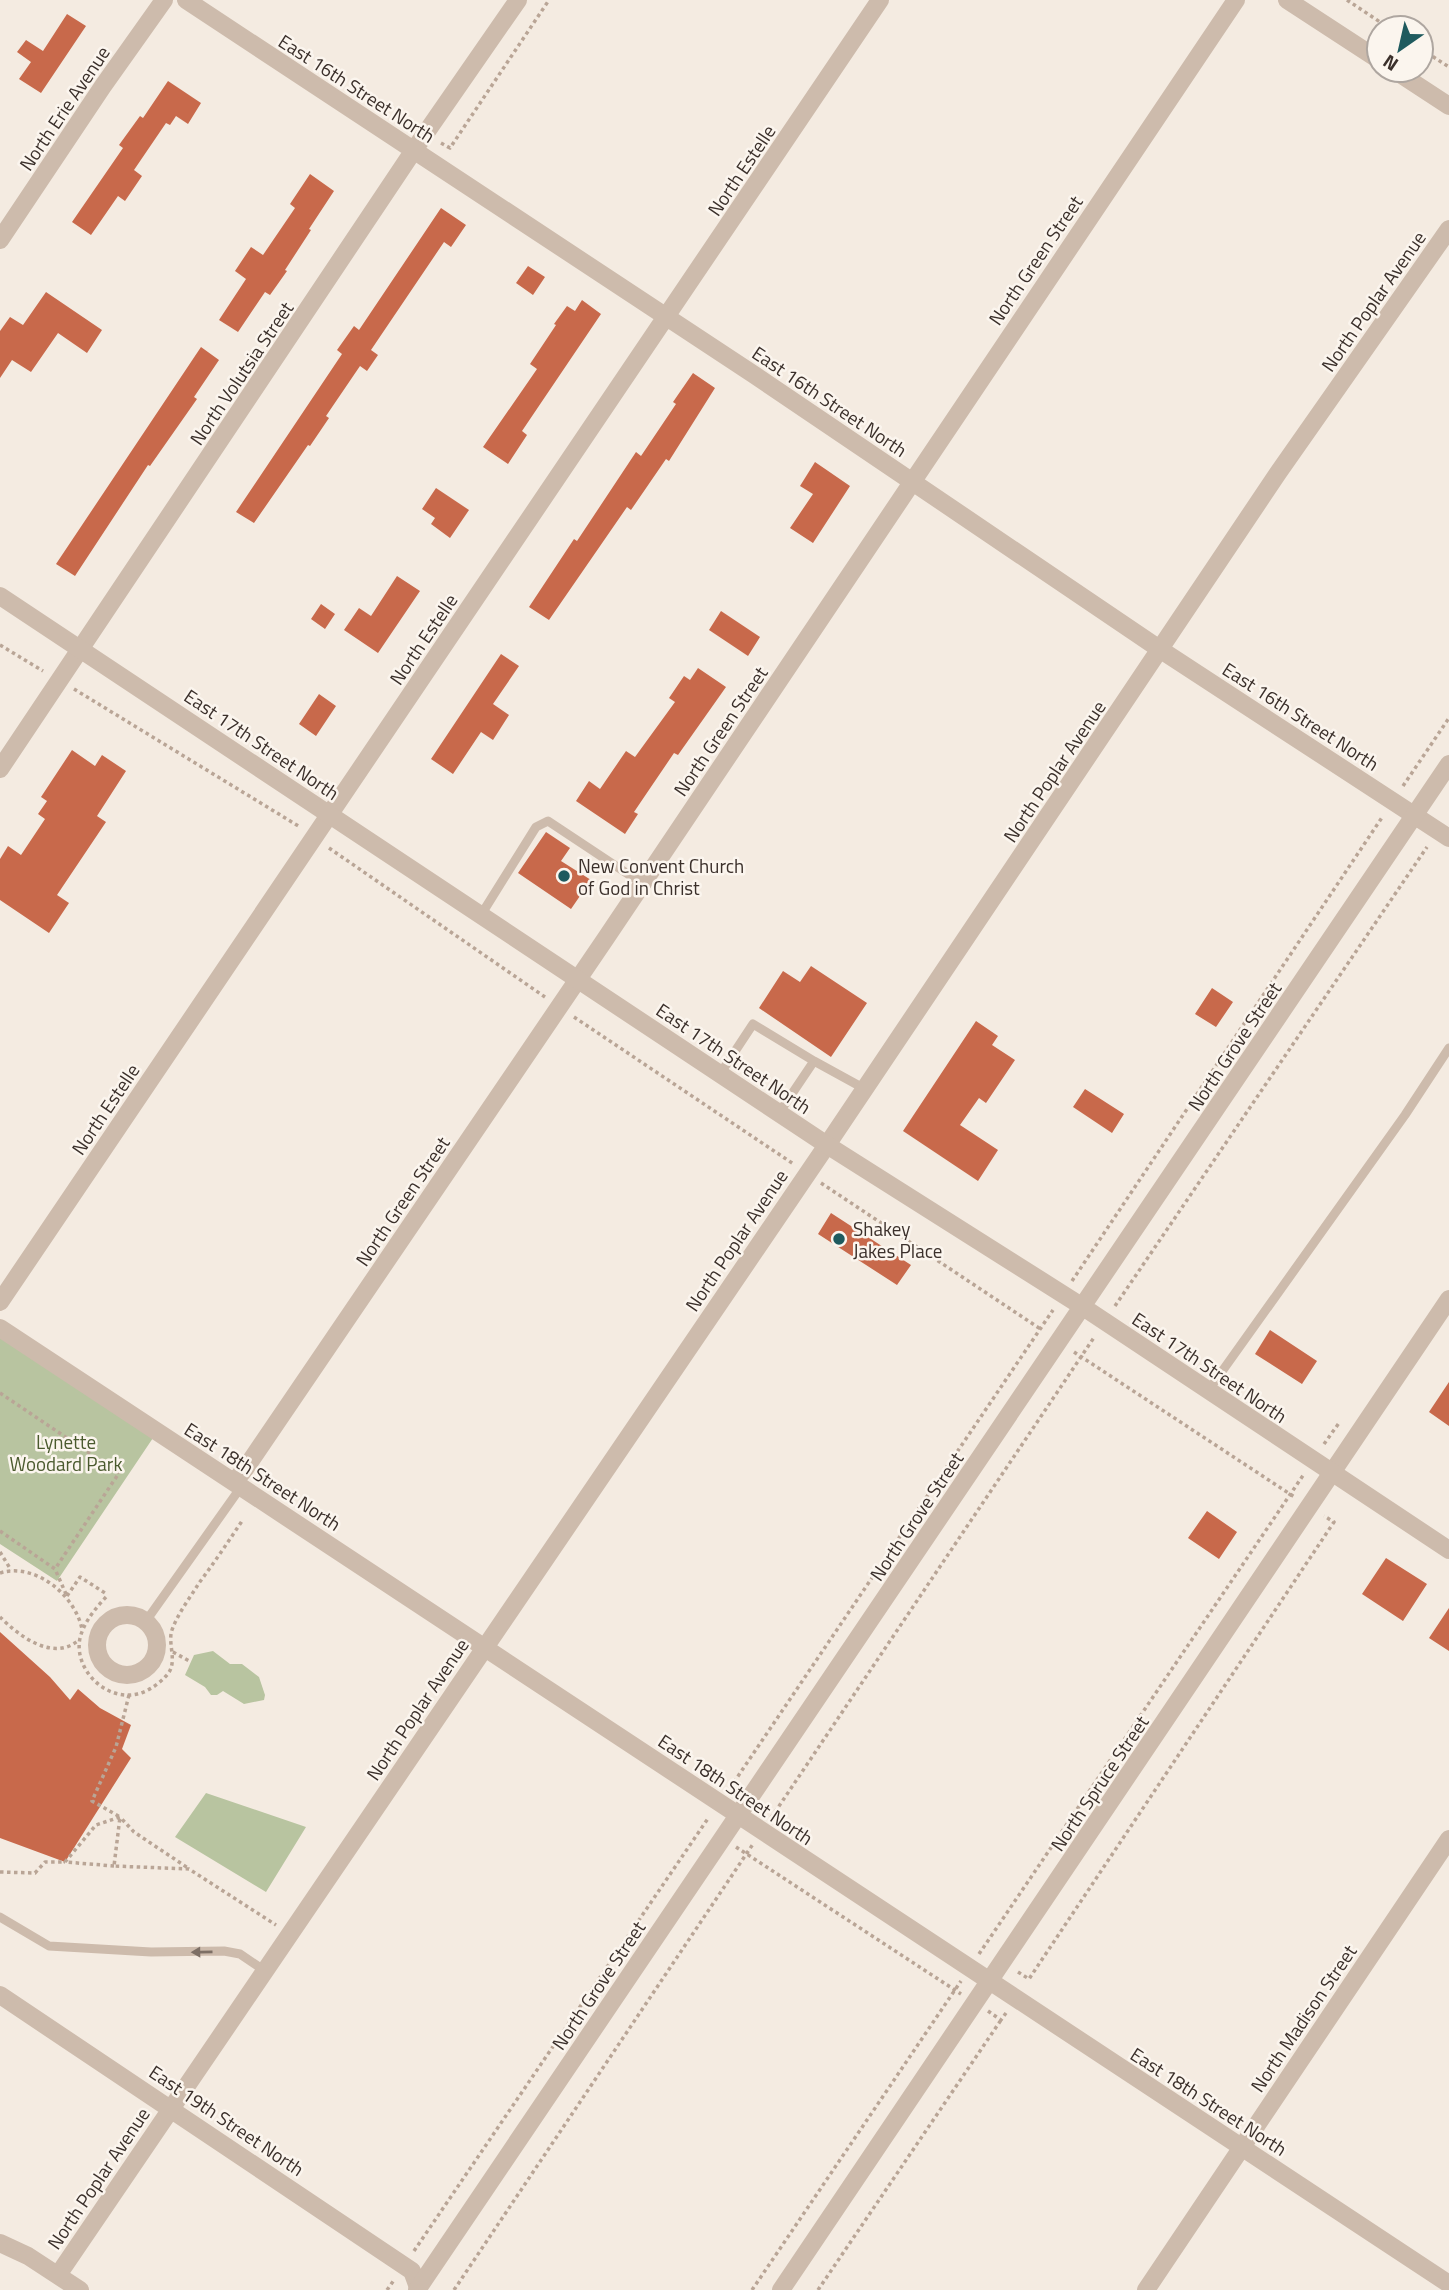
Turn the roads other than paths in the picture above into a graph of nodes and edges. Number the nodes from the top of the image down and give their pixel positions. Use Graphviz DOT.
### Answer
graph roads {
  1 [pos="164,0"];
  2 [pos="186,0"];
  3 [pos="518,0"];
  4 [pos="880,0"];
  5 [pos="1236,0"];
  6 [pos="1287,0"];
  7 [pos="1365,51"];
  8 [pos="1415,84"];
  9 [pos="1449,106"];
  10 [pos="414,150"];
  11 [pos="1449,229"];
  12 [pos="0,240"];
  13 [pos="668,318"];
  14 [pos="912,482"];
  15 [pos="0,596"];
  16 [pos="82,650"];
  17 [pos="1161,650"];
  18 [pos="1449,764"];
  19 [pos="0,769"];
  20 [pos="329,814"];
  21 [pos="1415,816"];
  22 [pos="1443,834"];
  23 [pos="643,884"];
  24 [pos="481,915"];
  25 [pos="578,980"];
  26 [pos="1449,1048"];
  27 [pos="814,1061"];
  28 [pos="720,1074"];
  29 [pos="865,1089"];
  30 [pos="779,1113"];
  31 [pos="827,1145"];
  32 [pos="1449,1299"];
  33 [pos="0,1302"];
  34 [pos="1083,1307"];
  35 [pos="0,1328"];
  36 [pos="1208,1391"];
  37 [pos="1332,1474"];
  38 [pos="237,1485"];
  39 [pos="1449,1550"];
  40 [pos="146,1621"];
  41 [pos="484,1647"];
  42 [pos="738,1815"];
  43 [pos="1449,1839"];
  44 [pos="0,1917"];
  45 [pos="265,1971"];
  46 [pos="990,1982"];
  47 [pos="0,1995"];
  48 [pos="171,2108"];
  49 [pos="1241,2147"];
  50 [pos="0,2243"];
  51 [pos="58,2275"];
  52 [pos="1449,2284"];
  53 [pos="418,2289"];
  54 [pos="80,2290"];
  55 [pos="781,2290"];
  56 [pos="1146,2290"];
  1 -- 12 [label="street, North Erie Avenue"];
  2 -- 10 [label="street, East 16th Street North"];
  3 -- 10 [label="street, North Volutsia Street"];
  4 -- 13 [label="street, North Estelle"];
  5 -- 14 [label="street, North Green Street"];
  6 -- 7 [label="street"];
  8 -- 9 [label="street"];
  10 -- 13 [label="street, East 16th Street North"];
  10 -- 16 [label="street, North Volutsia Street"];
  11 -- 17 [label="street, North Poplar Avenue"];
  13 -- 14 [label="street, East 16th Street North"];
  13 -- 20 [label="street, North Estelle"];
  14 -- 17 [label="street, East 16th Street North"];
  14 -- 23 [label="street, North Green Street"];
  15 -- 16 [label="street, East 17th Street North"];
  16 -- 19 [label="street, North Volutsia Street"];
  16 -- 20 [label="street, East 17th Street North"];
  17 -- 21 [label="street, East 16th Street North"];
  17 -- 29 [label="street, North Poplar Avenue"];
  18 -- 21 [label="street, North Grove Street"];
  20 -- 24 [label="street, East 17th Street North"];
  20 -- 33 [label="street, North Estelle"];
  21 -- 22 [label="street, East 16th Street North"];
  21 -- 34 [label="street, North Grove Street"];
  23 -- 24 [label="lane"];
  23 -- 25 [label="street, North Green Street"];
  24 -- 25 [label="street, East 17th Street North"];
  25 -- 28 [label="street, East 17th Street North"];
  25 -- 38 [label="street, North Green Street"];
  26 -- 36 [label="lane"];
  27 -- 28 [label="lane"];
  27 -- 29 [label="lane"];
  27 -- 30 [label="lane"];
  28 -- 30 [label="street, East 17th Street North"];
  29 -- 31 [label="street, North Poplar Avenue"];
  30 -- 31 [label="street, East 17th Street North"];
  31 -- 34 [label="street, East 17th Street North"];
  31 -- 41 [label="street, North Poplar Avenue"];
  32 -- 37 [label="street, North Spruce Street"];
  34 -- 36 [label="street, East 17th Street North"];
  34 -- 42 [label="street, North Grove Street"];
  35 -- 38 [label="street, East 18th Street North"];
  36 -- 37 [label="street, East 17th Street North"];
  37 -- 39 [label="street, East 17th Street North"];
  37 -- 46 [label="street, North Spruce Street"];
  38 -- 40 [label="lane"];
  38 -- 41 [label="street, East 18th Street North"];
  41 -- 42 [label="street, East 18th Street North"];
  41 -- 45 [label="street, North Poplar Avenue"];
  42 -- 46 [label="street, East 18th Street North"];
  42 -- 53 [label="street, North Grove Street"];
  43 -- 49 [label="street, North Madison Street"];
  45 -- 44 [label="lane, one-way"];
  45 -- 48 [label="street, North Poplar Avenue"];
  46 -- 49 [label="street, East 18th Street North"];
  46 -- 55 [label="street, North Spruce Street"];
  47 -- 48 [label="street, East 19th Street North"];
  48 -- 51 [label="street, North Poplar Avenue"];
  48 -- 53 [label="street, East 19th Street North"];
  49 -- 52 [label="street, East 18th Street North"];
  49 -- 56 [label="street, North Madison Street"];
  50 -- 51 [label="street"];
  51 -- 54 [label="street"];
}
